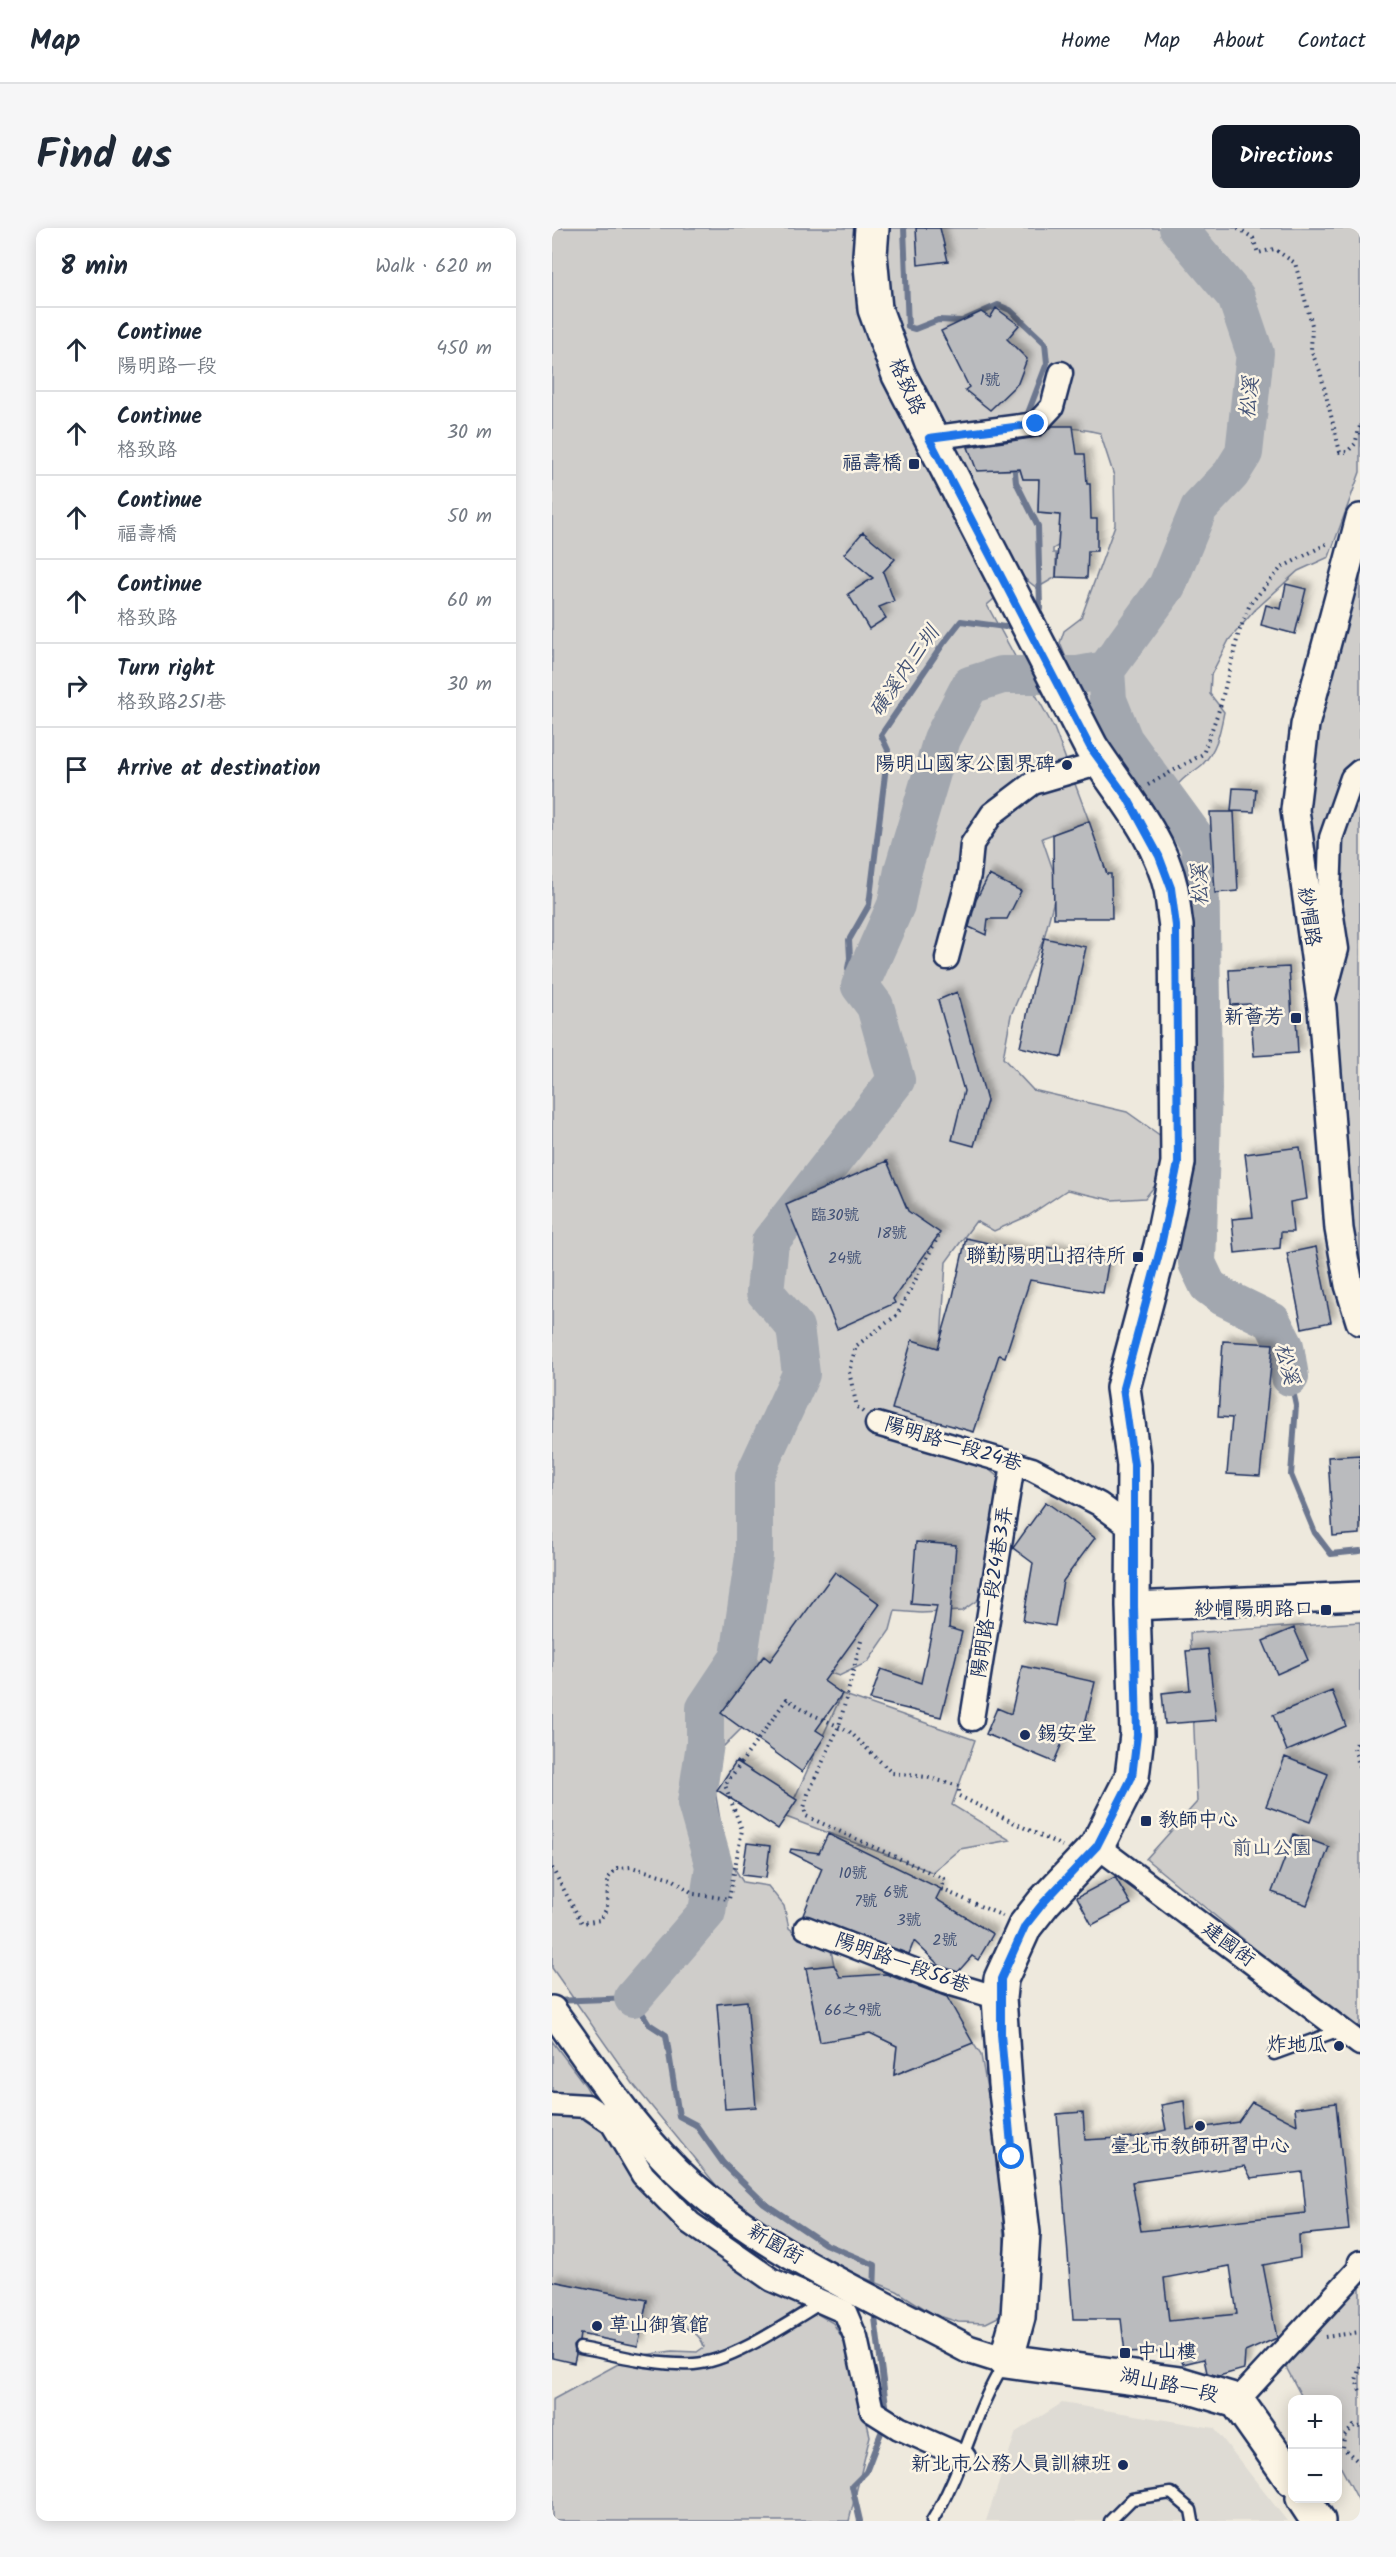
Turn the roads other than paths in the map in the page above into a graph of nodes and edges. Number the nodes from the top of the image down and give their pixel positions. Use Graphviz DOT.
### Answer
graph roads {
  1 [pos="872,228"];
  2 [pos="1061,373"];
  3 [pos="929,438"];
  4 [pos="1359,523"];
  5 [pos="1096,755"];
  6 [pos="1360,771"];
  7 [pos="947,958"];
  8 [pos="1322,1008"];
  9 [pos="1360,1321"];
  10 [pos="877,1424"];
  11 [pos="1013,1464"];
  12 [pos="1136,1531"];
  13 [pos="1360,1596"];
  14 [pos="1134,1606"];
  15 [pos="972,1719"];
  16 [pos="1084,1848"];
  17 [pos="806,1928"];
  18 [pos="999,1998"];
  19 [pos="552,2010"];
  20 [pos="1340,2030"];
  21 [pos="1360,2044"];
  22 [pos="1274,2054"];
  23 [pos="609,2088"];
  24 [pos="552,2104"];
  25 [pos="587,2106"];
  26 [pos="1360,2262"];
  27 [pos="824,2301"];
  28 [pos="580,2348"];
  29 [pos="1006,2361"];
  30 [pos="1237,2401"];
  31 [pos="964,2457"];
  32 [pos="1288,2473"];
  33 [pos="1306,2503"];
  34 [pos="932,2521"];
  35 [pos="1110,2521"];
  36 [pos="1193,2521"];
  37 [pos="1318,2521"];
  1 -- 3 [label="main road, 格致路"];
  2 -- 3 [label="street"];
  3 -- 5 [label="main road, 格致路"];
  4 -- 8 [label="street, 紗帽路"];
  5 -- 7 [label="street"];
  5 -- 12 [label="main road"];
  6 -- 8 [label="street"];
  8 -- 9 [label="street, 紗帽路"];
  10 -- 11 [label="street, 陽明路一段24巷"];
  11 -- 12 [label="street, 陽明路一段24巷"];
  11 -- 15 [label="street, 陽明路一段24巷3弄"];
  12 -- 14 [label="main road"];
  13 -- 14 [label="street"];
  14 -- 16 [label="main road"];
  16 -- 18 [label="main road"];
  16 -- 20 [label="street, 建國街"];
  17 -- 18 [label="street, 陽明路一段56巷"];
  18 -- 29 [label="main road"];
  19 -- 23 [label="street, 新園街"];
  20 -- 21 [label="street, 建國街"];
  20 -- 22 [label="lane"];
  23 -- 25 [label="street"];
  23 -- 29 [label="street, 新園街"];
  24 -- 25 [label="street"];
  25 -- 27 [label="street, 新園街"];
  26 -- 30 [label="street"];
  27 -- 28 [label="lane"];
  27 -- 31 [label="street, 新園街"];
  29 -- 30 [label="main road, 湖山路一段"];
  29 -- 31 [label="lane"];
  30 -- 32 [label="main road, 湖山路一段"];
  31 -- 34 [label="lane"];
  33 -- 37 [label="main road"];
  35 -- 36 [label="lane"];
}
